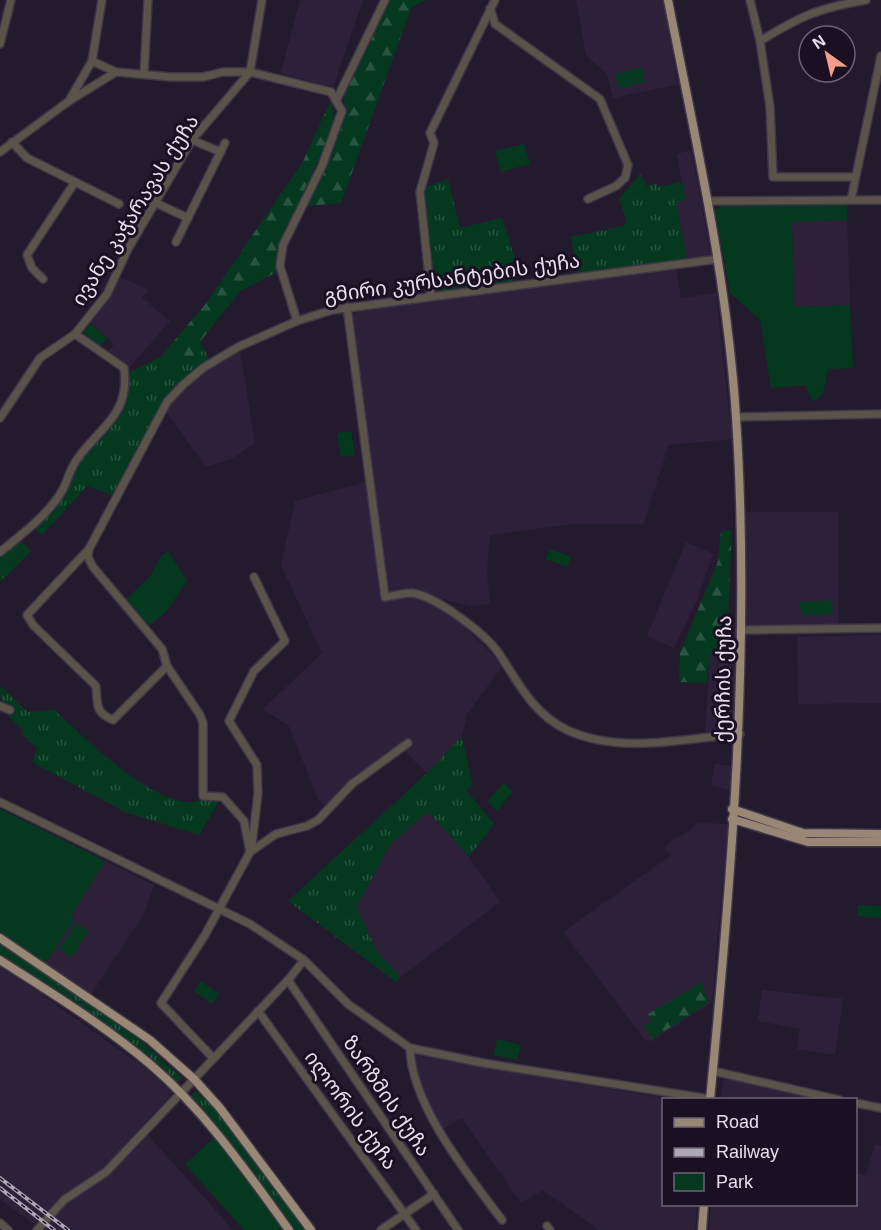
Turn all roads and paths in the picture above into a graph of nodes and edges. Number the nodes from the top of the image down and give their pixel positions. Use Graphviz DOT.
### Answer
graph roads {
  1 [pos="10,0"];
  2 [pos="102,0"];
  3 [pos="148,0"];
  4 [pos="262,0"];
  5 [pos="385,0"];
  6 [pos="495,0"];
  7 [pos="669,0"];
  8 [pos="750,0"];
  9 [pos="866,0"];
  10 [pos="490,8"];
  11 [pos="495,24"];
  12 [pos="481,27"];
  13 [pos="760,41"];
  14 [pos="0,44"];
  15 [pos="881,56"];
  16 [pos="92,61"];
  17 [pos="116,72"];
  18 [pos="250,72"];
  19 [pos="144,74"];
  20 [pos="337,99"];
  21 [pos="69,101"];
  22 [pos="192,140"];
  23 [pos="12,142"];
  24 [pos="225,143"];
  25 [pos="0,152"];
  26 [pos="221,152"];
  27 [pos="855,177"];
  28 [pos="75,182"];
  29 [pos="588,199"];
  30 [pos="851,200"];
  31 [pos="881,200"];
  32 [pos="707,201"];
  33 [pos="156,203"];
  34 [pos="119,204"];
  35 [pos="188,218"];
  36 [pos="176,242"];
  37 [pos="718,259"];
  38 [pos="43,279"];
  39 [pos="431,296"];
  40 [pos="347,307"];
  41 [pos="297,321"];
  42 [pos="75,334"];
  43 [pos="881,414"];
  44 [pos="736,417"];
  45 [pos="0,418"];
  46 [pos="88,549"];
  47 [pos="0,552"];
  48 [pos="254,577"];
  49 [pos="881,628"];
  50 [pos="740,630"];
  51 [pos="167,666"];
  52 [pos="0,706"];
  53 [pos="10,710"];
  54 [pos="740,734"];
  55 [pos="408,743"];
  56 [pos="0,802"];
  57 [pos="732,814"];
  58 [pos="879,838"];
  59 [pos="250,852"];
  60 [pos="218,909"];
  61 [pos="0,938"];
  62 [pos="0,960"];
  63 [pos="304,960"];
  64 [pos="288,980"];
  65 [pos="258,1011"];
  66 [pos="410,1048"];
  67 [pos="213,1058"];
  68 [pos="713,1071"];
  69 [pos="194,1080"];
  70 [pos="180,1093"];
  71 [pos="704,1098"];
  72 [pos="710,1098"];
  73 [pos="831,1098"];
  74 [pos="857,1103"];
  75 [pos="881,1108"];
  76 [pos="434,1194"];
  77 [pos="704,1206"];
  78 [pos="405,1213"];
  79 [pos="502,1220"];
  80 [pos="0,1223"];
  81 [pos="8,1230"];
  82 [pos="37,1230"];
  83 [pos="289,1230"];
  84 [pos="311,1230"];
  85 [pos="381,1230"];
  86 [pos="416,1230"];
  87 [pos="458,1230"];
  88 [pos="702,1230"];
  1 -- 14 [label="street"];
  2 -- 16 [label="street"];
  3 -- 19 [label="street"];
  4 -- 18 [label="street"];
  5 -- 20 [label="street"];
  6 -- 10 [label="street"];
  7 -- 32 [label="main road, ქერჩის ქუჩა"];
  8 -- 13 [label="street"];
  9 -- 13 [label="street"];
  10 -- 11 [label="street"];
  10 -- 12 [label="street"];
  11 -- 12 [label="street"];
  11 -- 29 [label="street"];
  12 -- 39 [label="street"];
  13 -- 27 [label="street"];
  15 -- 27 [label="street"];
  16 -- 17 [label="street"];
  16 -- 21 [label="street"];
  17 -- 19 [label="street"];
  17 -- 21 [label="street"];
  18 -- 19 [label="street"];
  18 -- 20 [label="street"];
  18 -- 22 [label="street, ივანე კაჭარავას ქუჩა"];
  20 -- 41 [label="street"];
  21 -- 23 [label="street"];
  22 -- 26 [label="street"];
  22 -- 33 [label="street, ივანე კაჭარავას ქუჩა"];
  23 -- 25 [label="street"];
  23 -- 28 [label="street"];
  24 -- 26 [label="street"];
  26 -- 35 [label="street"];
  27 -- 30 [label="street"];
  28 -- 34 [label="street"];
  28 -- 38 [label="street"];
  30 -- 31 [label="street"];
  30 -- 32 [label="street"];
  32 -- 37 [label="main road, ქერჩის ქუჩა"];
  33 -- 35 [label="street"];
  33 -- 42 [label="street, ივანე კაჭარავას ქუჩა"];
  35 -- 36 [label="street"];
  37 -- 39 [label="street, გმირი კურსანტების ქუჩა"];
  37 -- 44 [label="main road, ქერჩის ქუჩა"];
  39 -- 40 [label="street, გმირი კურსანტების ქუჩა"];
  40 -- 41 [label="street, გმირი კურსანტების ქუჩა"];
  40 -- 54 [label="street"];
  41 -- 46 [label="street, გმირი კურსანტების ქუჩა"];
  42 -- 45 [label="street, ივანე კაჭარავას ქუჩა"];
  42 -- 47 [label="street"];
  43 -- 44 [label="street"];
  44 -- 50 [label="main road, ქერჩის ქუჩა"];
  46 -- 51 [label="street"];
  46 -- 51 [label="street, გმირი კურსანტების ქუჩა"];
  48 -- 59 [label="street"];
  49 -- 50 [label="street"];
  50 -- 54 [label="main road, ქერჩის ქუჩა"];
  51 -- 59 [label="street"];
  52 -- 53 [label="street"];
  54 -- 57 [label="main road, ქერჩის ქუჩა"];
  55 -- 59 [label="street"];
  56 -- 60 [label="street"];
  57 -- 58 [label="main road"];
  57 -- 68 [label="main road, ქერჩის ქუჩა"];
  59 -- 60 [label="street"];
  60 -- 63 [label="street"];
  60 -- 67 [label="street"];
  61 -- 69 [label="main road"];
  62 -- 70 [label="main road"];
  63 -- 64 [label="street"];
  63 -- 66 [label="street"];
  64 -- 65 [label="street"];
  64 -- 76 [label="street, ზარზმის ქუჩა"];
  65 -- 67 [label="street"];
  65 -- 78 [label="street, ილორის ქუჩა"];
  66 -- 71 [label="street"];
  66 -- 79 [label="street"];
  67 -- 69 [label="street"];
  68 -- 72 [label="main road, ქერჩის ქუჩა"];
  68 -- 73 [label="street"];
  69 -- 70 [label="street"];
  69 -- 84 [label="main road"];
  70 -- 82 [label="street"];
  70 -- 83 [label="main road"];
  74 -- 75 [label="street"];
  76 -- 78 [label="street"];
  76 -- 87 [label="street, ზარზმის ქუჩა"];
  77 -- 88 [label="main road"];
  78 -- 85 [label="street"];
  78 -- 86 [label="street, ილორის ქუჩა"];
  80 -- 81 [label="street"];
}
